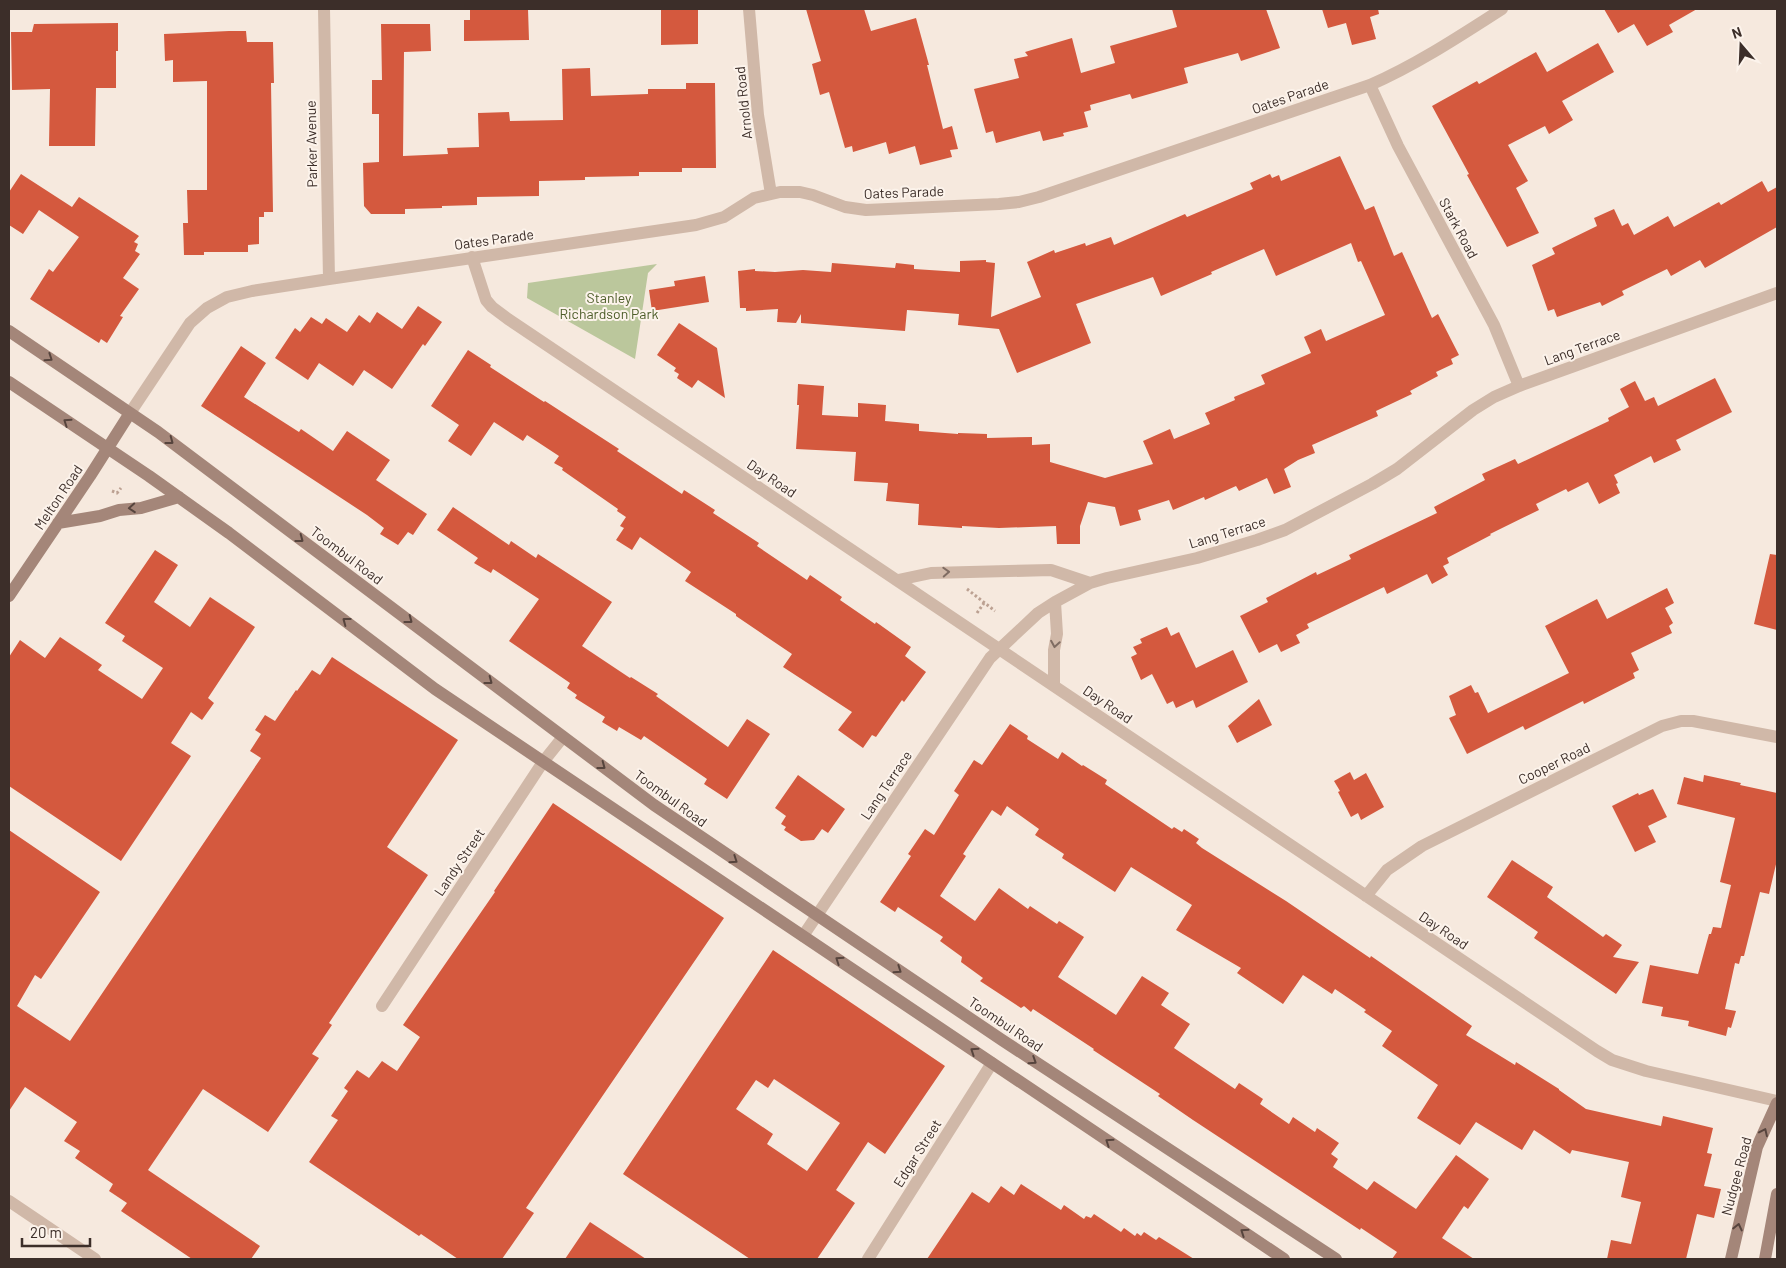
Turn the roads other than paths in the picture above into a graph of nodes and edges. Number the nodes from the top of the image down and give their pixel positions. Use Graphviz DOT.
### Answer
graph roads {
  1 [pos="324,9"];
  2 [pos="749,9"];
  3 [pos="1502,9"];
  4 [pos="1370,85"];
  5 [pos="771,194"];
  6 [pos="472,257"];
  7 [pos="329,279"];
  8 [pos="1777,293"];
  9 [pos="9,331"];
  10 [pos="9,382"];
  11 [pos="1519,386"];
  12 [pos="130,413"];
  13 [pos="108,449"];
  14 [pos="179,498"];
  15 [pos="58,524"];
  16 [pos="898,580"];
  17 [pos="1090,583"];
  18 [pos="9,596"];
  19 [pos="1055,602"];
  20 [pos="999,648"];
  21 [pos="1054,686"];
  22 [pos="563,737"];
  23 [pos="1777,737"];
  24 [pos="544,762"];
  25 [pos="1366,896"];
  26 [pos="816,915"];
  27 [pos="803,936"];
  28 [pos="382,1006"];
  29 [pos="992,1063"];
  30 [pos="1777,1102"];
  31 [pos="1777,1194"];
  32 [pos="9,1201"];
  33 [pos="96,1259"];
  34 [pos="868,1259"];
  35 [pos="1284,1259"];
  36 [pos="1336,1259"];
  37 [pos="1731,1259"];
  38 [pos="1766,1259"];
  1 -- 7 [label="street, Parker Avenue"];
  2 -- 5 [label="street, Arnold Road"];
  3 -- 4 [label="street, Oates Parade"];
  4 -- 5 [label="street, Oates Parade"];
  4 -- 11 [label="street, Stark Road"];
  5 -- 6 [label="street, Oates Parade"];
  6 -- 7 [label="street, Oates Parade"];
  6 -- 16 [label="street, Day Road"];
  7 -- 12 [label="street, Oates Parade"];
  8 -- 11 [label="street, Lang Terrace"];
  9 -- 12 [label="main road, Toombul Road, one-way"];
  13 -- 10 [label="main road, one-way"];
  11 -- 17 [label="street, Lang Terrace"];
  12 -- 13 [label="main road, Melton Road"];
  12 -- 22 [label="main road, Toombul Road, one-way"];
  13 -- 14 [label="main road"];
  13 -- 15 [label="main road, Melton Road"];
  14 -- 15 [label="main road, one-way"];
  24 -- 14 [label="main road, one-way"];
  15 -- 18 [label="main road, Melton Road"];
  16 -- 17 [label="street, one-way"];
  16 -- 20 [label="street, Day Road"];
  17 -- 19 [label="street, Lang Terrace"];
  19 -- 20 [label="street, Lang Terrace"];
  19 -- 21 [label="street, one-way"];
  20 -- 21 [label="street, Day Road"];
  20 -- 26 [label="street, Lang Terrace"];
  21 -- 25 [label="street, Day Road"];
  22 -- 24 [label="street, Landy Street"];
  22 -- 26 [label="main road, Toombul Road, one-way"];
  23 -- 25 [label="street, Cooper Road"];
  24 -- 27 [label="main road"];
  24 -- 28 [label="street, Landy Street"];
  25 -- 30 [label="street, Day Road"];
  26 -- 27 [label="street, Lang Terrace"];
  26 -- 36 [label="main road, Toombul Road, one-way"];
  29 -- 27 [label="main road, one-way"];
  29 -- 34 [label="street, Edgar Street"];
  35 -- 29 [label="main road, one-way"];
  37 -- 30 [label="main road, Nudgee Road, one-way"];
  31 -- 38 [label="main road"];
  32 -- 33 [label="street"];
}
